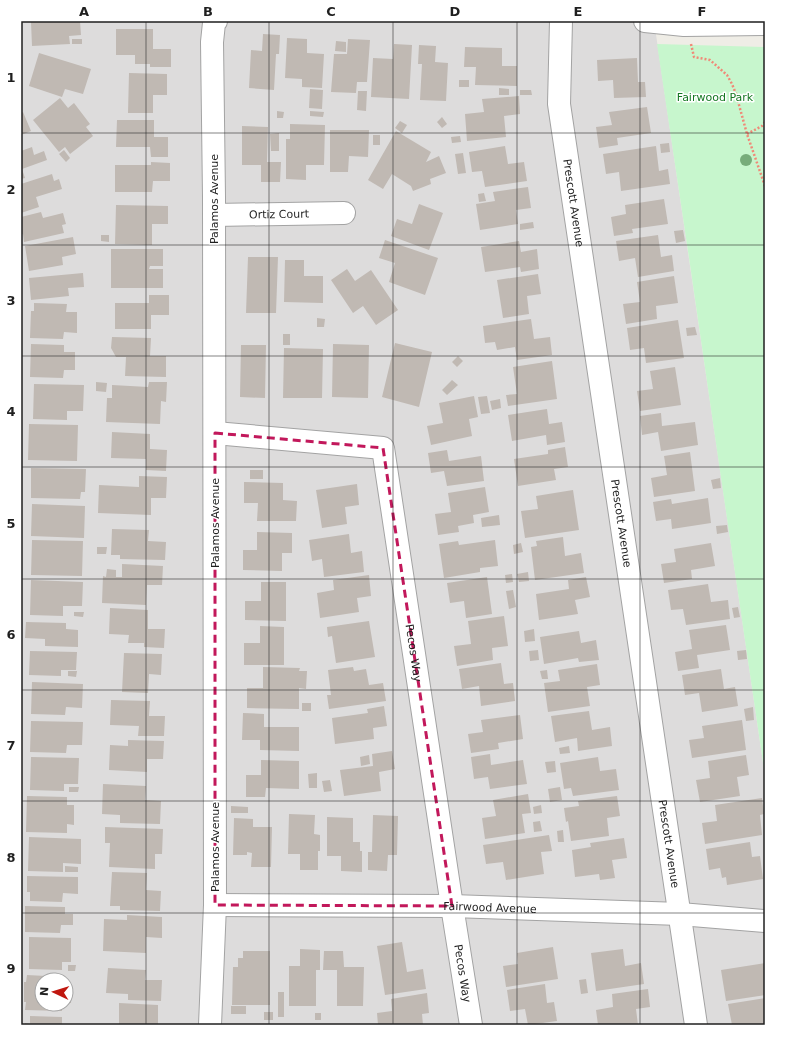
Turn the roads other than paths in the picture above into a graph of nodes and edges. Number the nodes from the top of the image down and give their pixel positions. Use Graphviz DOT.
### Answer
graph roads {
  1 [pos="216,21"];
  2 [pos="561,21"];
  3 [pos="645,21"];
  4 [pos="765,24"];
  5 [pos="344,213"];
  6 [pos="214,215"];
  7 [pos="214,433"];
  8 [pos="214,904"];
  9 [pos="452,906"];
  10 [pos="680,914"];
  11 [pos="765,921"];
  12 [pos="210,1025"];
  13 [pos="472,1025"];
  14 [pos="696,1025"];
  1 -- 6 [label="street, Palamos Avenue"];
  2 -- 10 [label="street, Prescott Avenue"];
  3 -- 4 [label="street"];
  5 -- 6 [label="street, Ortiz Court"];
  6 -- 7 [label="street, Palamos Avenue"];
  7 -- 8 [label="street, Palamos Avenue"];
  7 -- 9 [label="street, Pecos Way"];
  8 -- 9 [label="street, Fairwood Avenue"];
  8 -- 12 [label="street, Palamos Avenue"];
  9 -- 10 [label="street, Fairwood Avenue"];
  9 -- 13 [label="street, Pecos Way"];
  10 -- 11 [label="street, Fairwood Avenue"];
  10 -- 14 [label="street, Prescott Avenue"];
}
